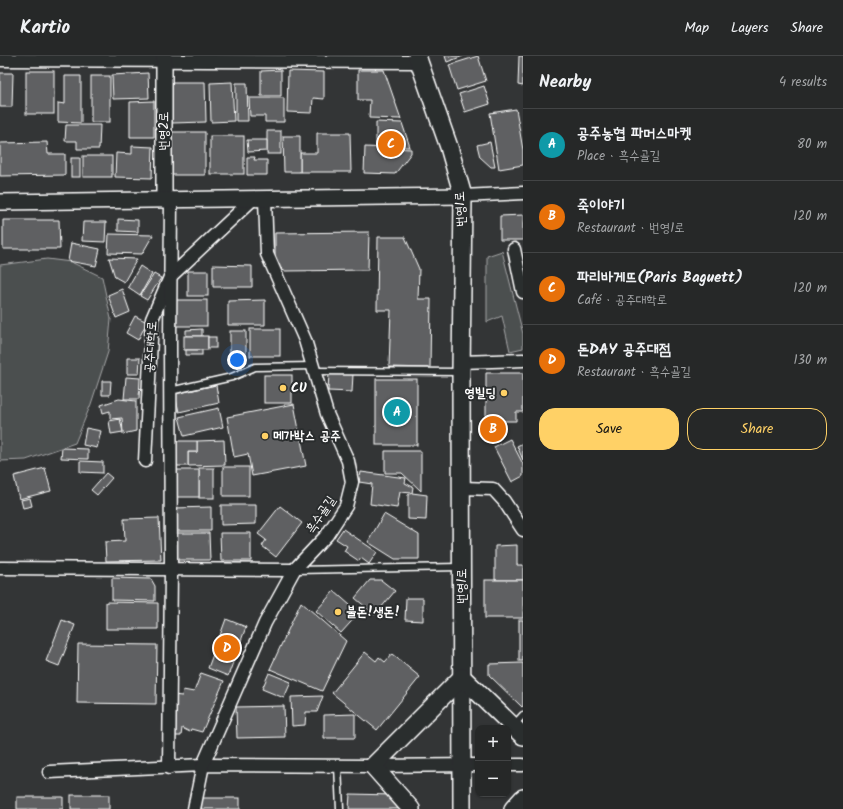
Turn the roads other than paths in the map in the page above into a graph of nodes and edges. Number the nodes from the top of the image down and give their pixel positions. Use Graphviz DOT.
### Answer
graph roads {
  1 [pos="164,58"];
  2 [pos="80,59"];
  3 [pos="418,59"];
  4 [pos="0,60"];
  5 [pos="523,194"];
  6 [pos="463,196"];
  7 [pos="259,199"];
  8 [pos="168,200"];
  9 [pos="0,202"];
  10 [pos="518,249"];
  11 [pos="170,277"];
  12 [pos="523,292"];
  13 [pos="523,360"];
  14 [pos="461,367"];
  15 [pos="313,368"];
  16 [pos="170,391"];
  17 [pos="145,461"];
  18 [pos="462,488"];
  19 [pos="523,530"];
  20 [pos="462,567"];
  21 [pos="0,568"];
  22 [pos="171,570"];
  23 [pos="294,570"];
  24 [pos="462,677"];
  25 [pos="520,726"];
  26 [pos="203,765"];
  27 [pos="511,765"];
  28 [pos="523,765"];
  29 [pos="338,766"];
  30 [pos="372,766"];
  31 [pos="470,766"];
  32 [pos="169,768"];
  33 [pos="49,772"];
  34 [pos="523,798"];
  35 [pos="194,809"];
  36 [pos="340,809"];
  37 [pos="411,809"];
  38 [pos="462,809"];
  39 [pos="513,809"];
  1 -- 2 [label="street"];
  1 -- 3 [label="street, 번영1로"];
  1 -- 8 [label="street, 번영2로"];
  2 -- 4 [label="street"];
  3 -- 6 [label="main road, 번영1로"];
  5 -- 6 [label="street"];
  6 -- 7 [label="street"];
  6 -- 14 [label="main road, 번영1로"];
  7 -- 8 [label="street"];
  7 -- 11 [label="street, 공주대학로"];
  7 -- 15 [label="street, 흑수골길"];
  8 -- 9 [label="street"];
  8 -- 11 [label="street"];
  10 -- 12 [label="street"];
  11 -- 16 [label="street"];
  11 -- 17 [label="street, 공주대학로"];
  13 -- 14 [label="street"];
  14 -- 15 [label="lane"];
  14 -- 18 [label="main road, 번영1로"];
  15 -- 16 [label="lane"];
  15 -- 23 [label="street, 흑수골길"];
  16 -- 22 [label="street"];
  18 -- 19 [label="street"];
  18 -- 20 [label="main road, 번영1로"];
  20 -- 23 [label="lane"];
  20 -- 24 [label="main road, 번영1로"];
  21 -- 22 [label="street"];
  22 -- 23 [label="street"];
  22 -- 32 [label="street"];
  23 -- 26 [label="street, 흑수골길"];
  24 -- 25 [label="main road"];
  24 -- 30 [label="main road"];
  24 -- 31 [label="main road, 번영1로"];
  26 -- 29 [label="street"];
  26 -- 32 [label="street"];
  26 -- 35 [label="street, 흑수골길"];
  27 -- 28 [label="street"];
  29 -- 30 [label="street"];
  29 -- 36 [label="lane"];
  30 -- 31 [label="street"];
  30 -- 37 [label="main road"];
  31 -- 38 [label="main road, 번영1로"];
  32 -- 33 [label="street"];
  34 -- 39 [label="main road"];
}
